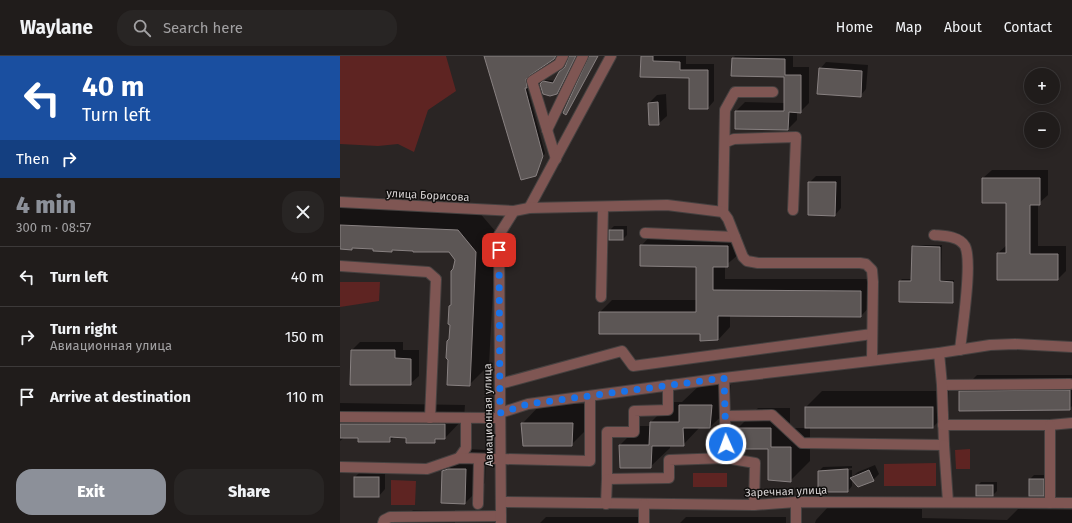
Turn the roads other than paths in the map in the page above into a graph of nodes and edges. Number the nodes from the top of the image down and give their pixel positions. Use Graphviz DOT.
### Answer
graph roads {
  1 [pos="563,56"];
  2 [pos="583,56"];
  3 [pos="612,56"];
  4 [pos="773,92"];
  5 [pos="547,130"];
  6 [pos="726,142"];
  7 [pos="556,159"];
  8 [pos="340,202"];
  9 [pos="529,208"];
  10 [pos="603,208"];
  11 [pos="793,210"];
  12 [pos="514,211"];
  13 [pos="723,212"];
  14 [pos="645,232"];
  15 [pos="934,235"];
  16 [pos="735,237"];
  17 [pos="340,266"];
  18 [pos="601,297"];
  19 [pos="872,334"];
  20 [pos="1072,347"];
  21 [pos="960,350"];
  22 [pos="939,353"];
  23 [pos="872,360"];
  24 [pos="724,378"];
  25 [pos="500,384"];
  26 [pos="1070,384"];
  27 [pos="668,385"];
  28 [pos="942,385"];
  29 [pos="590,396"];
  30 [pos="500,416"];
  31 [pos="725,416"];
  32 [pos="340,417"];
  33 [pos="430,418"];
  34 [pos="466,418"];
  35 [pos="1072,423"];
  36 [pos="943,425"];
  37 [pos="1050,425"];
  38 [pos="944,445"];
  39 [pos="459,458"];
  40 [pos="726,458"];
  41 [pos="479,459"];
  42 [pos="501,460"];
  43 [pos="590,461"];
  44 [pos="607,461"];
  45 [pos="340,467"];
  46 [pos="607,479"];
  47 [pos="501,502"];
  48 [pos="796,502"];
  49 [pos="948,502"];
  50 [pos="1050,502"];
  51 [pos="1072,503"];
  52 [pos="478,504"];
  53 [pos="606,504"];
  54 [pos="644,504"];
  55 [pos="754,505"];
  56 [pos="446,520"];
  57 [pos="501,520"];
  58 [pos="383,523"];
  59 [pos="644,523"];
  60 [pos="796,523"];
  1 -- 5 [label="street"];
  2 -- 5 [label="street"];
  3 -- 7 [label="street"];
  4 -- 6 [label="street"];
  5 -- 7 [label="street"];
  6 -- 11 [label="street"];
  6 -- 13 [label="street"];
  7 -- 9 [label="street"];
  8 -- 12 [label="street, улица Борисова"];
  9 -- 10 [label="street, улица Борисова"];
  9 -- 12 [label="street, улица Борисова"];
  10 -- 13 [label="street, улица Борисова"];
  10 -- 18 [label="street"];
  12 -- 25 [label="street, Авиационная улица"];
  13 -- 16 [label="street"];
  14 -- 16 [label="street"];
  15 -- 21 [label="street"];
  16 -- 19 [label="street"];
  17 -- 33 [label="street"];
  19 -- 23 [label="street"];
  19 -- 25 [label="street"];
  20 -- 21 [label="street"];
  21 -- 22 [label="street"];
  22 -- 23 [label="street"];
  22 -- 28 [label="street"];
  23 -- 24 [label="street"];
  24 -- 27 [label="street"];
  24 -- 31 [label="street"];
  25 -- 30 [label="street, Авиационная улица"];
  26 -- 28 [label="street"];
  27 -- 29 [label="street"];
  27 -- 44 [label="street"];
  28 -- 36 [label="street"];
  29 -- 30 [label="street"];
  29 -- 43 [label="street"];
  30 -- 34 [label="street"];
  30 -- 42 [label="street, Авиационная улица"];
  31 -- 38 [label="street"];
  31 -- 40 [label="street"];
  32 -- 33 [label="street"];
  33 -- 34 [label="street"];
  34 -- 39 [label="street"];
  35 -- 37 [label="street"];
  36 -- 37 [label="street"];
  36 -- 38 [label="street"];
  37 -- 50 [label="street"];
  38 -- 49 [label="street"];
  39 -- 41 [label="street"];
  39 -- 45 [label="street"];
  40 -- 46 [label="street"];
  40 -- 55 [label="street"];
  41 -- 42 [label="street"];
  41 -- 52 [label="street"];
  42 -- 43 [label="street"];
  42 -- 47 [label="street, Авиационная улица"];
  43 -- 44 [label="street"];
  44 -- 46 [label="street"];
  46 -- 53 [label="street"];
  47 -- 53 [label="street, Заречная улица"];
  47 -- 57 [label="street, Авиационная улица"];
  48 -- 49 [label="street, Заречная улица"];
  48 -- 55 [label="street, Заречная улица"];
  48 -- 60 [label="street"];
  49 -- 50 [label="street, Заречная улица"];
  50 -- 51 [label="street, Заречная улица"];
  53 -- 54 [label="street, Заречная улица"];
  54 -- 55 [label="street, Заречная улица"];
  54 -- 59 [label="street"];
  56 -- 57 [label="street"];
  56 -- 58 [label="street"];
}
